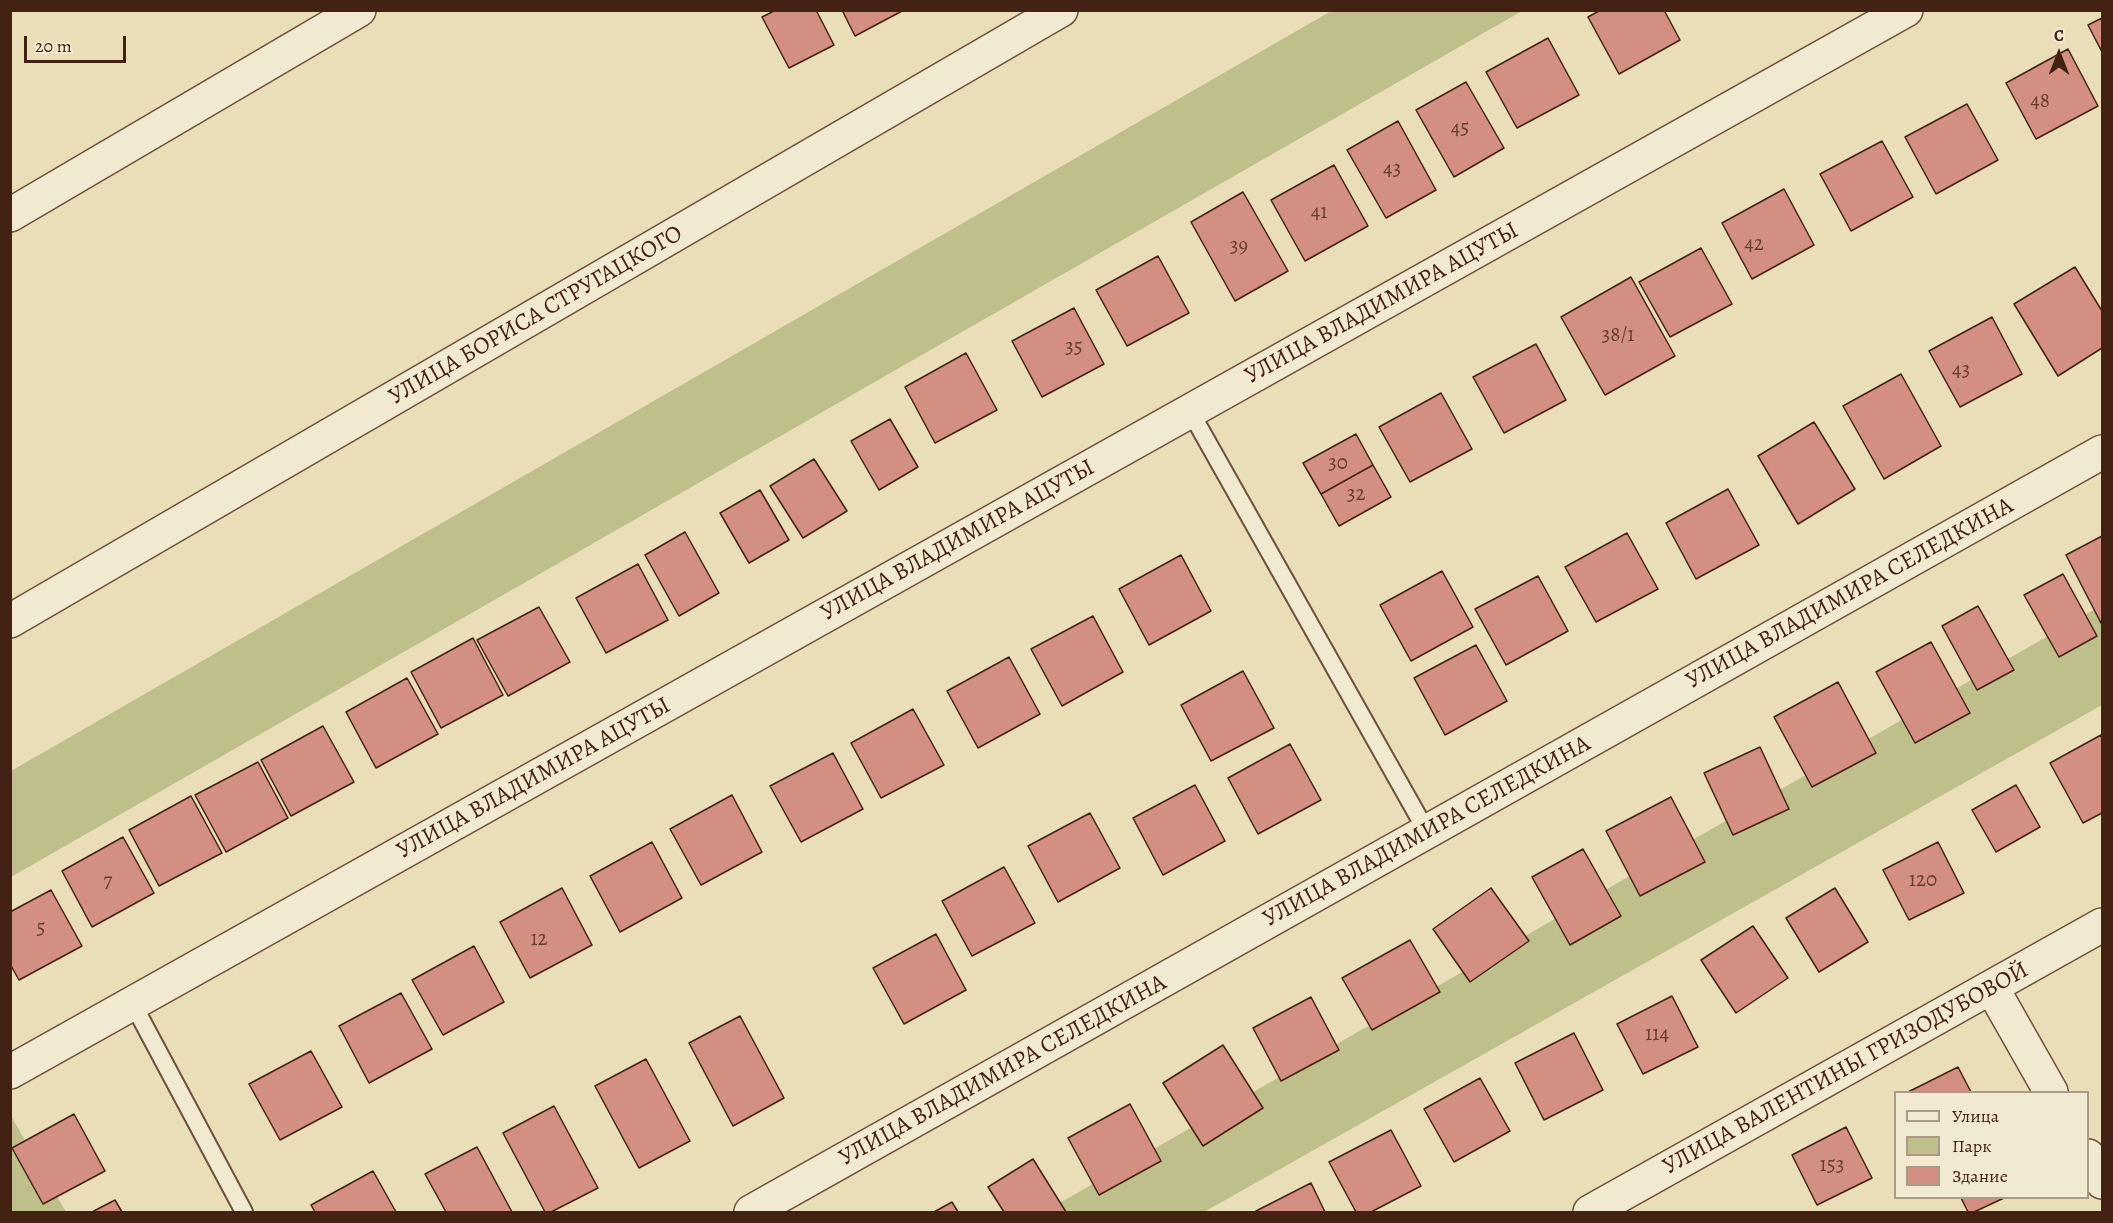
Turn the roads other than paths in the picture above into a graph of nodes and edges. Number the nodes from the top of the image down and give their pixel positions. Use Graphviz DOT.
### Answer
graph roads {
  1 [pos="358,10"];
  2 [pos="1061,10"];
  3 [pos="1906,10"];
  4 [pos="10,215"];
  5 [pos="1190,411"];
  6 [pos="2103,452"];
  7 [pos="10,621"];
  8 [pos="1426,832"];
  9 [pos="2103,925"];
  10 [pos="1992,987"];
  11 [pos="133,1004"];
  12 [pos="10,1072"];
  13 [pos="2050,1091"];
  14 [pos="2089,1158"];
  15 [pos="2103,1182"];
  16 [pos="244,1212"];
  17 [pos="751,1212"];
  18 [pos="1590,1212"];
  1 -- 4 [label="street"];
  2 -- 7 [label="street, УЛИЦА БОРИСА СТРУГАЦКОГО"];
  3 -- 5 [label="street, УЛИЦА ВЛАДИМИРА АЦУТЫ"];
  5 -- 8 [label="lane"];
  5 -- 11 [label="street, УЛИЦА ВЛАДИМИРА АЦУТЫ"];
  6 -- 8 [label="street, УЛИЦА ВЛАДИМИРА СЕЛЕДКИНА"];
  8 -- 17 [label="street, УЛИЦА ВЛАДИМИРА СЕЛЕДКИНА"];
  9 -- 10 [label="street, УЛИЦА ВАЛЕНТИНЫ ГРИЗОДУБОВОЙ"];
  10 -- 13 [label="street"];
  10 -- 18 [label="street, УЛИЦА ВАЛЕНТИНЫ ГРИЗОДУБОВОЙ"];
  11 -- 12 [label="street, УЛИЦА ВЛАДИМИРА АЦУТЫ"];
  11 -- 16 [label="lane"];
  14 -- 15 [label="street"];
}
